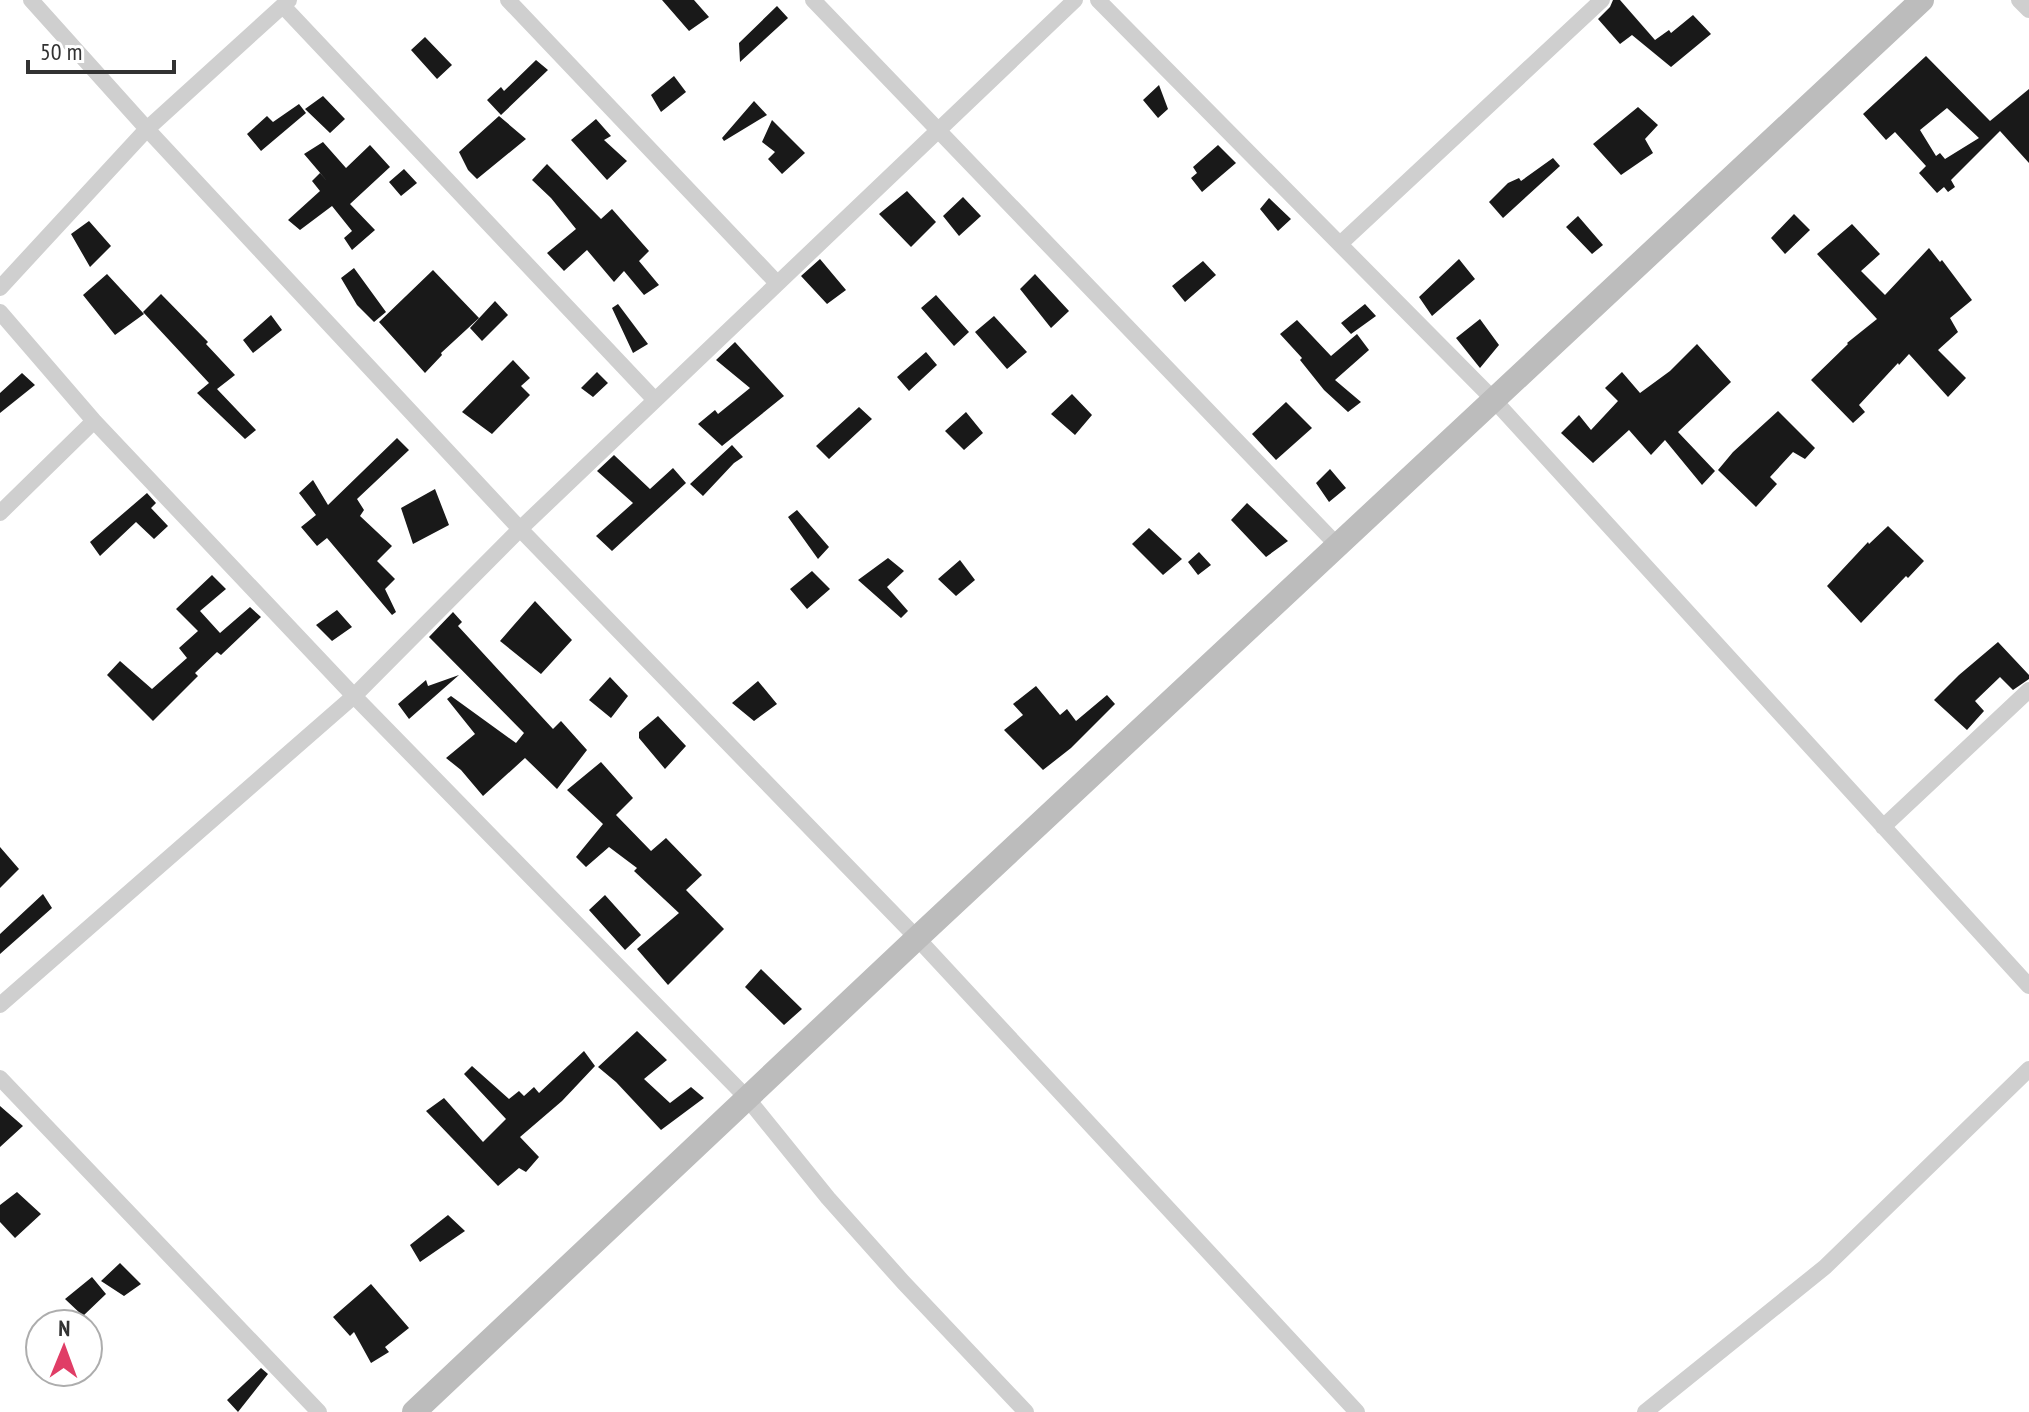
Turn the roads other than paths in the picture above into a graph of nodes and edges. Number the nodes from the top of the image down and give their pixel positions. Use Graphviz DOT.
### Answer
graph roads {
  1 [pos="31,0"];
  2 [pos="508,0"];
  3 [pos="813,0"];
  4 [pos="1075,0"];
  5 [pos="1098,0"];
  6 [pos="1602,0"];
  7 [pos="1922,0"];
  8 [pos="2019,0"];
  9 [pos="286,3"];
  10 [pos="2029,10"];
  11 [pos="147,129"];
  12 [pos="936,130"];
  13 [pos="1340,244"];
  14 [pos="777,283"];
  15 [pos="0,288"];
  16 [pos="0,312"];
  17 [pos="1493,399"];
  18 [pos="655,400"];
  19 [pos="94,421"];
  20 [pos="0,513"];
  21 [pos="520,529"];
  22 [pos="1337,545"];
  23 [pos="2029,690"];
  24 [pos="354,696"];
  25 [pos="1883,827"];
  26 [pos="917,938"];
  27 [pos="2029,986"];
  28 [pos="0,1005"];
  29 [pos="2029,1069"];
  30 [pos="0,1078"];
  31 [pos="747,1098"];
  32 [pos="319,1412"];
  33 [pos="414,1412"];
  34 [pos="1026,1412"];
  35 [pos="1357,1412"];
  36 [pos="1645,1412"];
  1 -- 11 [label="street"];
  2 -- 14 [label="street"];
  3 -- 12 [label="street"];
  4 -- 12 [label="street"];
  5 -- 13 [label="street"];
  6 -- 13 [label="street"];
  7 -- 17 [label="street"];
  8 -- 10 [label="street"];
  9 -- 11 [label="street"];
  9 -- 18 [label="street"];
  11 -- 15 [label="street"];
  11 -- 21 [label="street"];
  12 -- 14 [label="street"];
  12 -- 22 [label="street"];
  13 -- 17 [label="street"];
  14 -- 18 [label="street"];
  16 -- 19 [label="street"];
  17 -- 22 [label="street"];
  17 -- 25 [label="street"];
  18 -- 21 [label="street"];
  19 -- 20 [label="street"];
  19 -- 24 [label="street"];
  21 -- 24 [label="street"];
  21 -- 26 [label="street"];
  22 -- 26 [label="street"];
  23 -- 25 [label="street"];
  24 -- 28 [label="street"];
  24 -- 31 [label="street"];
  25 -- 27 [label="street"];
  26 -- 31 [label="street"];
  26 -- 35 [label="street"];
  29 -- 36 [label="street"];
  30 -- 32 [label="street"];
  31 -- 33 [label="street"];
  31 -- 34 [label="street"];
}
